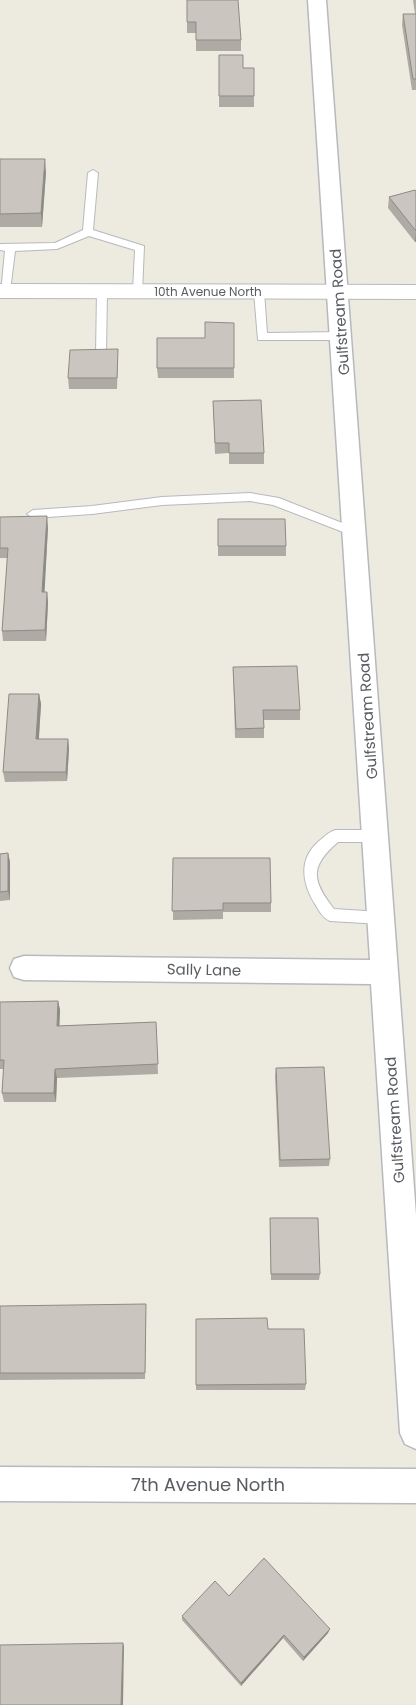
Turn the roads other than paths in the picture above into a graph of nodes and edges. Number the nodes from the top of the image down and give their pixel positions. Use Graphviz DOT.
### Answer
graph roads {
  1 [pos="317,0"];
  2 [pos="94,173"];
  3 [pos="88,232"];
  4 [pos="5,247"];
  5 [pos="3,291"];
  6 [pos="102,292"];
  7 [pos="138,292"];
  8 [pos="259,292"];
  9 [pos="339,292"];
  10 [pos="416,292"];
  11 [pos="342,336"];
  12 [pos="100,355"];
  13 [pos="33,514"];
  14 [pos="356,533"];
  15 [pos="376,836"];
  16 [pos="381,918"];
  17 [pos="24,968"];
  18 [pos="385,972"];
  19 [pos="416,1433"];
  20 [pos="0,1484"];
  21 [pos="416,1486"];
  1 -- 9 [label="street, Gulfstream Road"];
  2 -- 3 [label="lane"];
  3 -- 4 [label="lane"];
  3 -- 7 [label="lane"];
  4 -- 5 [label="lane"];
  5 -- 6 [label="street, 10th Avenue North"];
  6 -- 7 [label="street, 10th Avenue North"];
  6 -- 12 [label="lane"];
  7 -- 8 [label="street, 10th Avenue North"];
  8 -- 9 [label="street, 10th Avenue North"];
  8 -- 11 [label="lane"];
  9 -- 10 [label="street, 10th Avenue North"];
  9 -- 11 [label="street, Gulfstream Road"];
  11 -- 14 [label="street, Gulfstream Road"];
  13 -- 14 [label="lane"];
  14 -- 15 [label="street, Gulfstream Road"];
  15 -- 16 [label="street, Gulfstream Road"];
  15 -- 16 [label="lane"];
  16 -- 18 [label="street, Gulfstream Road"];
  17 -- 18 [label="street, Sally Lane"];
  18 -- 19 [label="street, Gulfstream Road"];
  20 -- 21 [label="street, 7th Avenue North"];
}
